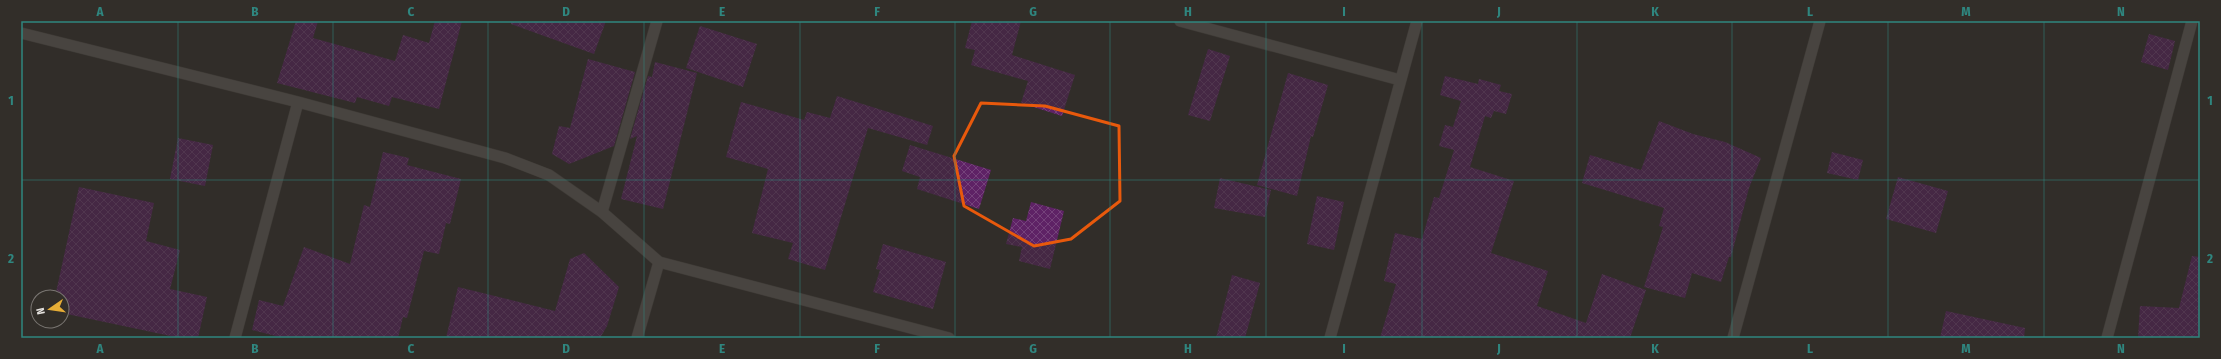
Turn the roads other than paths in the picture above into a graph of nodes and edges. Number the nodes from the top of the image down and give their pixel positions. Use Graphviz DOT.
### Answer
graph roads {
  1 [pos="657,21"];
  2 [pos="1180,21"];
  3 [pos="1417,21"];
  4 [pos="1820,21"];
  5 [pos="2192,21"];
  6 [pos="21,33"];
  7 [pos="1400,80"];
  8 [pos="298,102"];
  9 [pos="602,212"];
  10 [pos="659,262"];
  11 [pos="235,338"];
  12 [pos="637,338"];
  13 [pos="949,338"];
  14 [pos="1330,338"];
  15 [pos="1733,338"];
  16 [pos="2107,338"];
  1 -- 9 [label="street"];
  2 -- 7 [label="street"];
  3 -- 7 [label="street"];
  4 -- 15 [label="street"];
  5 -- 16 [label="street"];
  6 -- 8 [label="street"];
  7 -- 14 [label="street"];
  8 -- 9 [label="street"];
  8 -- 11 [label="street"];
  9 -- 10 [label="street"];
  10 -- 12 [label="street"];
  10 -- 13 [label="street"];
}
